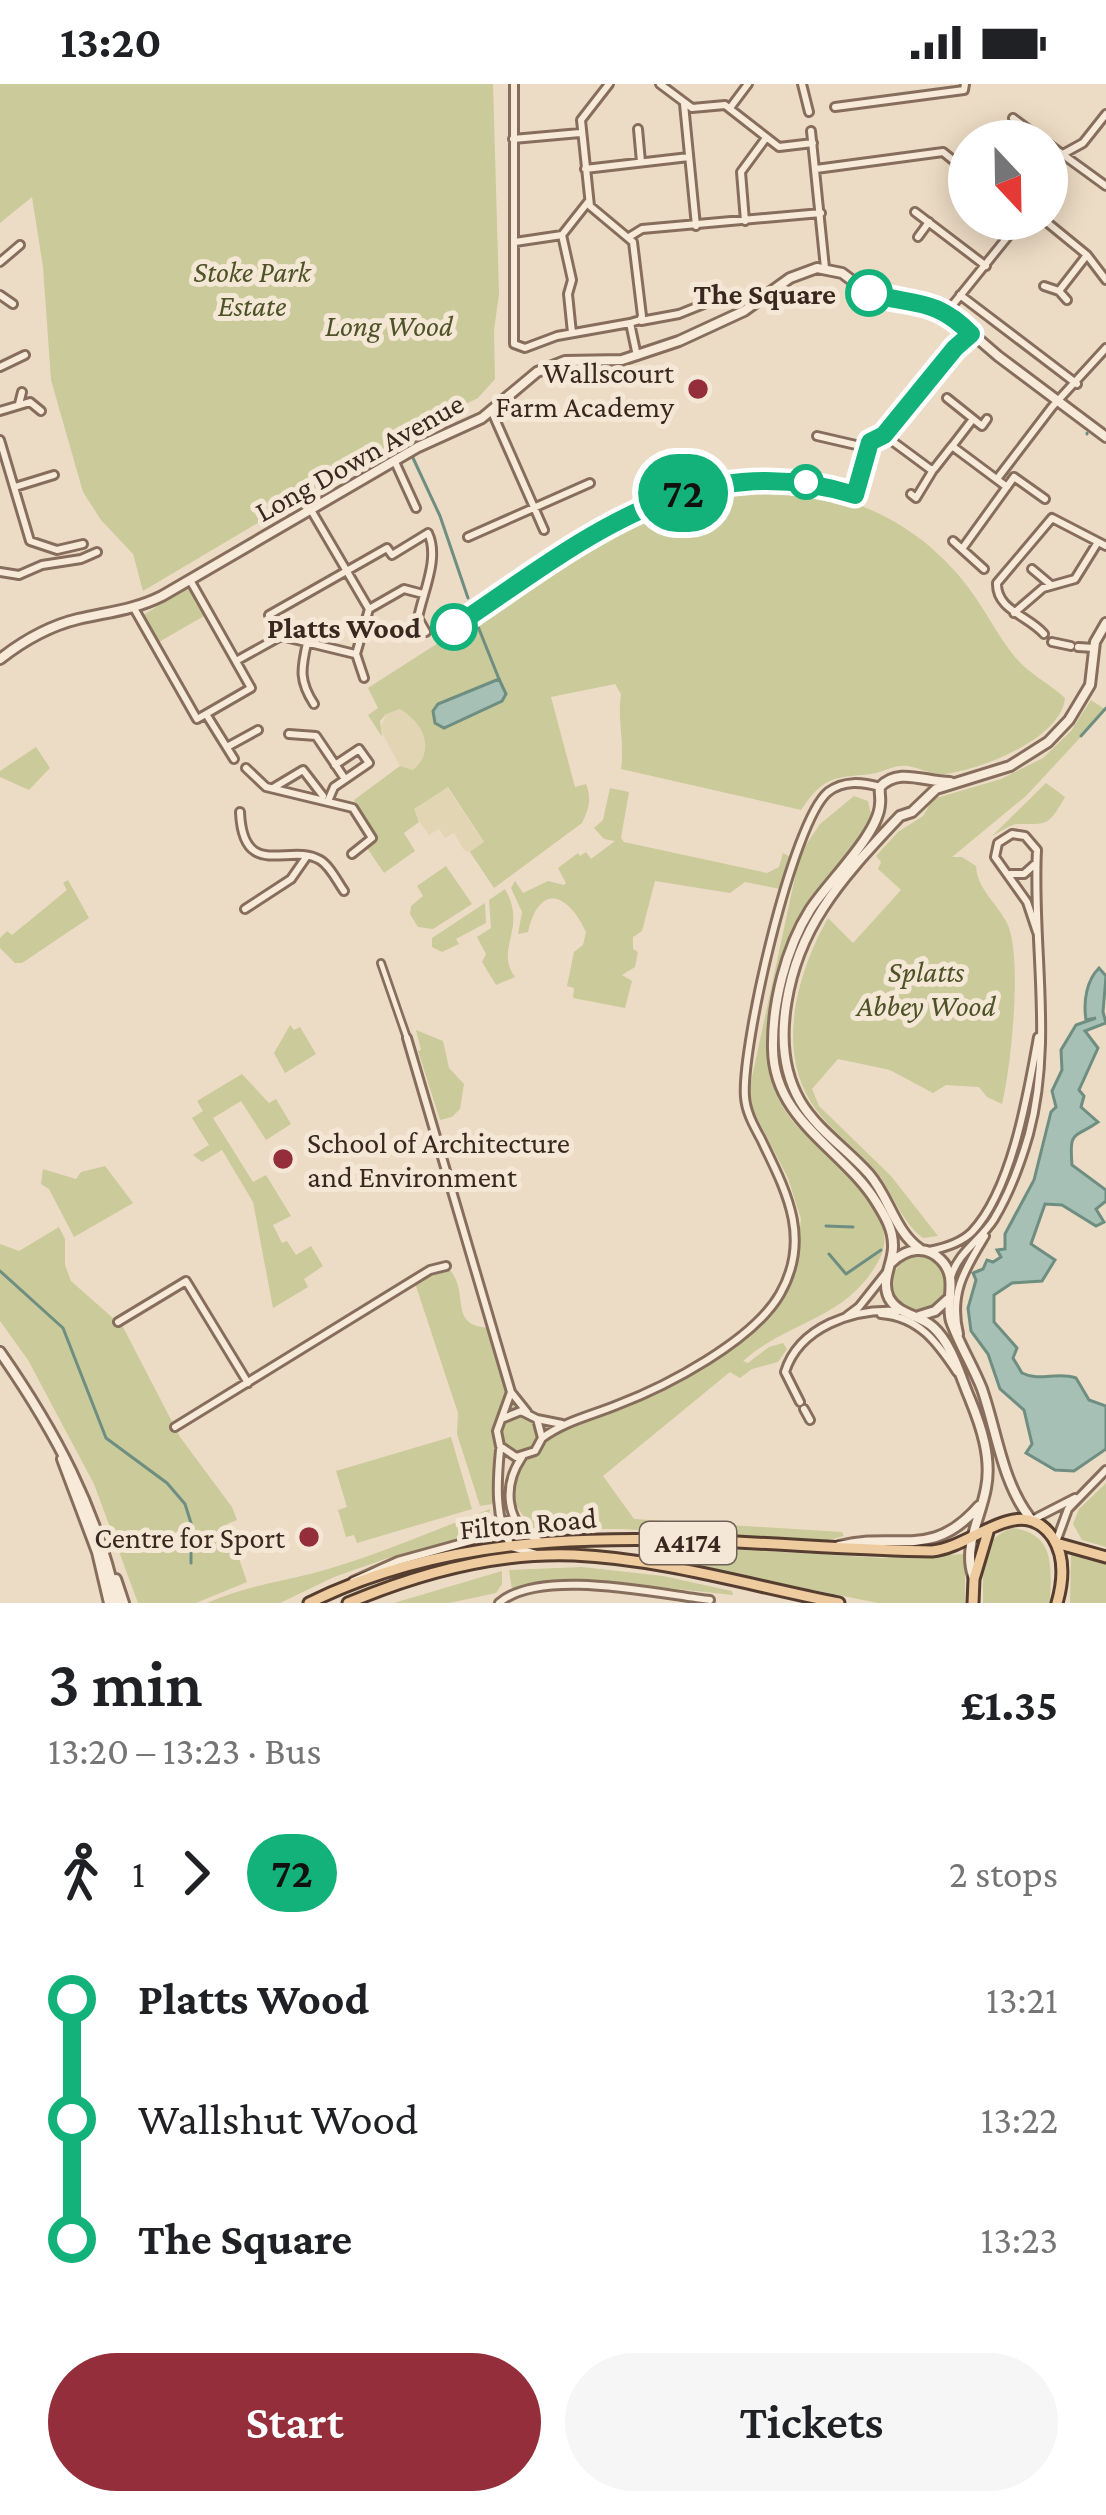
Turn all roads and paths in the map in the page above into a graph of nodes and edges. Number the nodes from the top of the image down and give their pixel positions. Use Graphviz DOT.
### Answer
graph roads {
  1 [pos="514,84"];
  2 [pos="609,84"];
  3 [pos="748,84"];
  4 [pos="802,84"];
  5 [pos="900,84"];
  6 [pos="965,84"];
  7 [pos="663,85"];
  8 [pos="902,98"];
  9 [pos="684,104"];
  10 [pos="835,107"];
  11 [pos="730,108"];
  12 [pos="808,112"];
  13 [pos="1106,114"];
  14 [pos="1012,118"];
  15 [pos="1015,120"];
  16 [pos="638,129"];
  17 [pos="811,130"];
  18 [pos="580,133"];
  19 [pos="766,138"];
  20 [pos="513,140"];
  21 [pos="813,143"];
  22 [pos="1068,151"];
  23 [pos="948,156"];
  24 [pos="689,157"];
  25 [pos="1068,158"];
  26 [pos="641,162"];
  27 [pos="584,169"];
  28 [pos="816,169"];
  29 [pos="1106,186"];
  30 [pos="588,202"];
  31 [pos="915,212"];
  32 [pos="821,213"];
  33 [pos="745,221"];
  34 [pos="929,222"];
  35 [pos="696,226"];
  36 [pos="562,235"];
  37 [pos="628,237"];
  38 [pos="918,237"];
  39 [pos="1068,239"];
  40 [pos="1006,240"];
  41 [pos="514,242"];
  42 [pos="20,245"];
  43 [pos="1087,255"];
  44 [pos="0,262"];
  45 [pos="986,266"];
  46 [pos="825,268"];
  47 [pos="1106,280"];
  48 [pos="1044,286"];
  49 [pos="1059,291"];
  50 [pos="0,295"];
  51 [pos="960,295"];
  52 [pos="1067,300"];
  53 [pos="13,304"];
  54 [pos="704,304"];
  55 [pos="947,312"];
  56 [pos="633,322"];
  57 [pos="572,333"];
  58 [pos="971,334"];
  59 [pos="1106,348"];
  60 [pos="25,355"];
  61 [pos="637,356"];
  62 [pos="0,367"];
  63 [pos="926,382"];
  64 [pos="1076,384"];
  65 [pos="937,390"];
  66 [pos="22,392"];
  67 [pos="947,398"];
  68 [pos="1059,403"];
  69 [pos="20,404"];
  70 [pos="0,411"];
  71 [pos="40,411"];
  72 [pos="492,412"];
  73 [pos="973,419"];
  74 [pos="987,419"];
  75 [pos="884,435"];
  76 [pos="817,436"];
  77 [pos="1106,437"];
  78 [pos="0,440"];
  79 [pos="952,446"];
  80 [pos="868,448"];
  81 [pos="394,461"];
  82 [pos="3,465"];
  83 [pos="934,469"];
  84 [pos="54,475"];
  85 [pos="997,479"];
  86 [pos="590,483"];
  87 [pos="1007,487"];
  88 [pos="15,488"];
  89 [pos="911,494"];
  90 [pos="855,495"];
  91 [pos="1045,500"];
  92 [pos="416,508"];
  93 [pos="534,508"];
  94 [pos="311,510"];
  95 [pos="544,530"];
  96 [pos="468,537"];
  97 [pos="953,541"];
  98 [pos="83,544"];
  99 [pos="1102,544"];
  100 [pos="962,549"];
  101 [pos="97,553"];
  102 [pos="1032,568"];
  103 [pos="984,569"];
  104 [pos="0,572"];
  105 [pos="347,572"];
  106 [pos="190,580"];
  107 [pos="1051,585"];
  108 [pos="423,594"];
  109 [pos="369,609"];
  110 [pos="134,610"];
  111 [pos="1015,613"];
  112 [pos="1106,623"];
  113 [pos="426,632"];
  114 [pos="1044,634"];
  115 [pos="280,636"];
  116 [pos="1052,642"];
  117 [pos="307,643"];
  118 [pos="1094,648"];
  119 [pos="356,654"];
  120 [pos="0,659"];
  121 [pos="236,661"];
  122 [pos="364,678"];
  123 [pos="314,704"];
  124 [pos="206,714"];
  125 [pos="258,730"];
  126 [pos="289,734"];
  127 [pos="227,747"];
  128 [pos="234,759"];
  129 [pos="335,765"];
  130 [pos="246,768"];
  131 [pos="345,779"];
  132 [pos="912,779"];
  133 [pos="950,782"];
  134 [pos="880,787"];
  135 [pos="273,788"];
  136 [pos="328,801"];
  137 [pos="919,802"];
  138 [pos="880,805"];
  139 [pos="240,812"];
  140 [pos="900,816"];
  141 [pos="352,854"];
  142 [pos="307,856"];
  143 [pos="1034,865"];
  144 [pos="1006,873"];
  145 [pos="344,891"];
  146 [pos="245,909"];
  147 [pos="1036,932"];
  148 [pos="381,963"];
  149 [pos="1040,1022"];
  150 [pos="407,1038"];
  151 [pos="993,1222"];
  152 [pos="925,1250"];
  153 [pos="446,1266"];
  154 [pos="889,1268"];
  155 [pos="951,1278"];
  156 [pos="949,1297"];
  157 [pos="902,1311"];
  158 [pos="864,1314"];
  159 [pos="918,1316"];
  160 [pos="844,1318"];
  161 [pos="118,1322"];
  162 [pos="960,1340"];
  163 [pos="0,1352"];
  164 [pos="958,1375"];
  165 [pos="248,1383"];
  166 [pos="511,1392"];
  167 [pos="527,1412"];
  168 [pos="504,1418"];
  169 [pos="537,1419"];
  170 [pos="810,1420"];
  171 [pos="562,1424"];
  172 [pos="175,1427"];
  173 [pos="49,1430"];
  174 [pos="542,1438"];
  175 [pos="500,1446"];
  176 [pos="522,1457"];
  177 [pos="1106,1470"];
  178 [pos="1078,1496"];
  179 [pos="982,1502"];
  180 [pos="515,1519"];
  181 [pos="1032,1519"];
  182 [pos="502,1521"];
  183 [pos="992,1528"];
  184 [pos="973,1538"];
  185 [pos="540,1541"];
  186 [pos="1056,1542"];
  187 [pos="508,1543"];
  188 [pos="826,1549"];
  189 [pos="542,1555"];
  190 [pos="1106,1557"];
  191 [pos="974,1579"];
  192 [pos="339,1588"];
  193 [pos="710,1600"];
  194 [pos="117,1603"];
  195 [pos="309,1603"];
  196 [pos="349,1603"];
  197 [pos="499,1603"];
  198 [pos="839,1603"];
  199 [pos="973,1603"];
  200 [pos="1061,1603"];
  1 -- 20 [label="street"];
  2 -- 18 [label="street"];
  3 -- 11 [label="street"];
  4 -- 12 [label="street"];
  5 -- 8 [label="street"];
  6 -- 8 [label="street"];
  7 -- 9 [label="street"];
  8 -- 10 [label="street"];
  9 -- 11 [label="street"];
  9 -- 24 [label="street"];
  11 -- 19 [label="street"];
  13 -- 22 [label="street"];
  14 -- 15 [label="street"];
  16 -- 26 [label="street"];
  17 -- 21 [label="street"];
  18 -- 20 [label="street"];
  18 -- 27 [label="street"];
  19 -- 21 [label="street"];
  19 -- 33 [label="street"];
  20 -- 41 [label="street"];
  21 -- 28 [label="street"];
  23 -- 28 [label="street"];
  24 -- 26 [label="street"];
  24 -- 35 [label="street"];
  25 -- 29 [label="street"];
  26 -- 27 [label="street"];
  27 -- 30 [label="street"];
  28 -- 32 [label="street"];
  30 -- 36 [label="street"];
  30 -- 37 [label="street"];
  31 -- 34 [label="street"];
  32 -- 33 [label="street"];
  32 -- 46 [label="street"];
  33 -- 35 [label="street"];
  34 -- 38 [label="street"];
  34 -- 45 [label="street"];
  35 -- 37 [label="street"];
  36 -- 41 [label="street"];
  36 -- 57 [label="street"];
  37 -- 56 [label="street"];
  39 -- 43 [label="street"];
  40 -- 45 [label="street"];
  41 -- 57 [label="street"];
  42 -- 44 [label="street"];
  43 -- 47 [label="street"];
  43 -- 49 [label="street"];
  45 -- 51 [label="street"];
  46 -- 55 [label="street"];
  46 -- 61 [label="street, Long Down Avenue"];
  48 -- 49 [label="street"];
  49 -- 52 [label="street"];
  50 -- 53 [label="street"];
  51 -- 55 [label="street"];
  51 -- 64 [label="street"];
  54 -- 56 [label="street"];
  55 -- 58 [label="street"];
  56 -- 57 [label="street"];
  56 -- 61 [label="street"];
  58 -- 63 [label="street"];
  58 -- 68 [label="street"];
  59 -- 64 [label="street"];
  60 -- 62 [label="street"];
  61 -- 72 [label="street, Long Down Avenue"];
  63 -- 65 [label="street"];
  63 -- 75 [label="street"];
  64 -- 68 [label="street"];
  66 -- 69 [label="street"];
  67 -- 73 [label="street"];
  68 -- 77 [label="street"];
  68 -- 85 [label="street"];
  69 -- 70 [label="street"];
  69 -- 71 [label="street"];
  72 -- 81 [label="street, Long Down Avenue"];
  72 -- 93 [label="street"];
  73 -- 74 [label="street"];
  73 -- 79 [label="street"];
  75 -- 80 [label="street"];
  75 -- 83 [label="street"];
  76 -- 80 [label="street"];
  78 -- 82 [label="street"];
  79 -- 83 [label="street"];
  79 -- 85 [label="street"];
  80 -- 90 [label="street"];
  81 -- 92 [label="street"];
  81 -- 94 [label="street, Long Down Avenue"];
  82 -- 88 [label="street"];
  83 -- 89 [label="street"];
  84 -- 88 [label="street"];
  85 -- 87 [label="street"];
  86 -- 93 [label="street"];
  87 -- 91 [label="street"];
  87 -- 100 [label="street"];
  88 -- 98 [label="street"];
  93 -- 95 [label="street"];
  93 -- 96 [label="street"];
  94 -- 105 [label="street"];
  94 -- 106 [label="street, Long Down Avenue"];
  97 -- 100 [label="street"];
  99 -- 107 [label="street"];
  99 -- 111 [label="street"];
  100 -- 103 [label="street"];
  101 -- 104 [label="street"];
  102 -- 107 [label="street"];
  105 -- 108 [label="street"];
  105 -- 109 [label="street"];
  105 -- 115 [label="street"];
  106 -- 110 [label="street, Long Down Avenue"];
  106 -- 121 [label="street"];
  107 -- 111 [label="street"];
  108 -- 109 [label="street"];
  108 -- 113 [label="street"];
  109 -- 119 [label="street"];
  110 -- 120 [label="street, Long Down Avenue"];
  110 -- 124 [label="street"];
  111 -- 114 [label="street"];
  112 -- 118 [label="street"];
  115 -- 117 [label="street"];
  115 -- 121 [label="street"];
  116 -- 118 [label="street"];
  117 -- 119 [label="street"];
  117 -- 123 [label="street"];
  118 -- 133 [label="street"];
  119 -- 122 [label="street"];
  121 -- 124 [label="street"];
  124 -- 127 [label="street"];
  125 -- 127 [label="street"];
  126 -- 129 [label="street"];
  127 -- 128 [label="street"];
  129 -- 131 [label="street"];
  129 -- 131 [label="street"];
  130 -- 135 [label="street"];
  131 -- 136 [label="street"];
  132 -- 133 [label="street"];
  132 -- 134 [label="street"];
  132 -- 137 [label="street"];
  133 -- 137 [label="street"];
  134 -- 138 [label="street"];
  134 -- 171 [label="street"];
  135 -- 136 [label="street"];
  135 -- 136 [label="street"];
  136 -- 141 [label="street"];
  137 -- 140 [label="street"];
  138 -- 140 [label="street"];
  138 -- 154 [label="street"];
  139 -- 142 [label="street"];
  140 -- 152 [label="street"];
  142 -- 145 [label="street"];
  142 -- 146 [label="street"];
  143 -- 144 [label="street"];
  143 -- 144 [label="street"];
  143 -- 147 [label="street"];
  144 -- 147 [label="street"];
  147 -- 149 [label="street"];
  148 -- 150 [label="street"];
  149 -- 151 [label="street"];
  149 -- 152 [label="street"];
  150 -- 166 [label="street"];
  151 -- 155 [label="street"];
  151 -- 162 [label="street"];
  152 -- 154 [label="street"];
  152 -- 155 [label="street"];
  153 -- 165 [label="street"];
  154 -- 157 [label="street"];
  154 -- 160 [label="street"];
  155 -- 156 [label="street"];
  156 -- 159 [label="street"];
  156 -- 162 [label="street"];
  157 -- 158 [label="street"];
  157 -- 159 [label="street"];
  158 -- 160 [label="street"];
  158 -- 164 [label="street"];
  159 -- 164 [label="street"];
  160 -- 170 [label="street"];
  161 -- 165 [label="street"];
  162 -- 181 [label="street"];
  163 -- 173 [label="street"];
  164 -- 179 [label="street"];
  165 -- 172 [label="street"];
  166 -- 167 [label="street"];
  166 -- 168 [label="street"];
  167 -- 168 [label="street"];
  167 -- 169 [label="street"];
  168 -- 175 [label="street"];
  169 -- 171 [label="street"];
  169 -- 174 [label="street"];
  171 -- 174 [label="street"];
  173 -- 194 [label="street"];
  173 -- 194 [label="street"];
  174 -- 176 [label="street"];
  175 -- 176 [label="street"];
  175 -- 182 [label="street"];
  176 -- 180 [label="street"];
  177 -- 178 [label="street"];
  178 -- 181 [label="street"];
  178 -- 186 [label="street"];
  179 -- 184 [label="street"];
  179 -- 188 [label="street"];
  180 -- 182 [label="street"];
  180 -- 185 [label="street"];
  181 -- 183 [label="main road, Filton Road"];
  181 -- 186 [label="main road"];
  182 -- 187 [label="street"];
  182 -- 192 [label="street"];
  183 -- 184 [label="main road, Filton Road"];
  183 -- 191 [label="main road"];
  184 -- 188 [label="main road, Filton Road / A4174"];
  184 -- 191 [label="street"];
  185 -- 187 [label="main road, Filton Road / A4174"];
  185 -- 188 [label="main road, Filton Road / A4174"];
  186 -- 190 [label="main road"];
  186 -- 200 [label="main road"];
  187 -- 189 [label="street"];
  187 -- 192 [label="main road, Filton Road / A4174"];
  189 -- 196 [label="main road, Filton Road / A4174"];
  189 -- 198 [label="main road, Filton Road / A4174"];
  191 -- 199 [label="main road"];
  192 -- 195 [label="main road, Filton Road / A4174"];
  193 -- 197 [label="street"];
}
